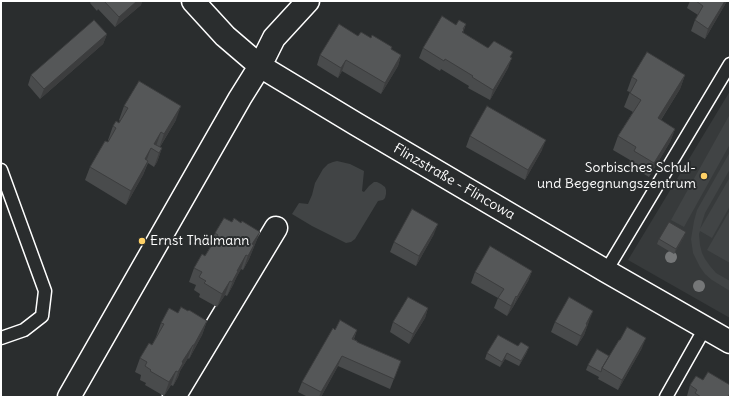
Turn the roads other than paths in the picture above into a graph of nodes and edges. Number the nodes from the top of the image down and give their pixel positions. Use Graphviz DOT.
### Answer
graph roads {
  1 [pos="193,1"];
  2 [pos="308,1"];
  3 [pos="730,64"];
  4 [pos="260,66"];
  5 [pos="2,174"];
  6 [pos="276,228"];
  7 [pos="606,271"];
  8 [pos="705,328"];
  9 [pos="1,338"];
  10 [pos="730,342"];
  11 [pos="70,397"];
  12 [pos="174,397"];
  13 [pos="666,397"];
  1 -- 4 [label="street, Flinzstraße - Flincowa"];
  2 -- 4 [label="street"];
  3 -- 7 [label="lane"];
  4 -- 7 [label="street, Flinzstraße - Flincowa"];
  4 -- 11 [label="street"];
  5 -- 9 [label="lane"];
  6 -- 12 [label="street"];
  7 -- 8 [label="street, Flinzstraße - Flincowa"];
  8 -- 10 [label="street, Flinzstraße - Flincowa"];
  8 -- 13 [label="lane"];
}
